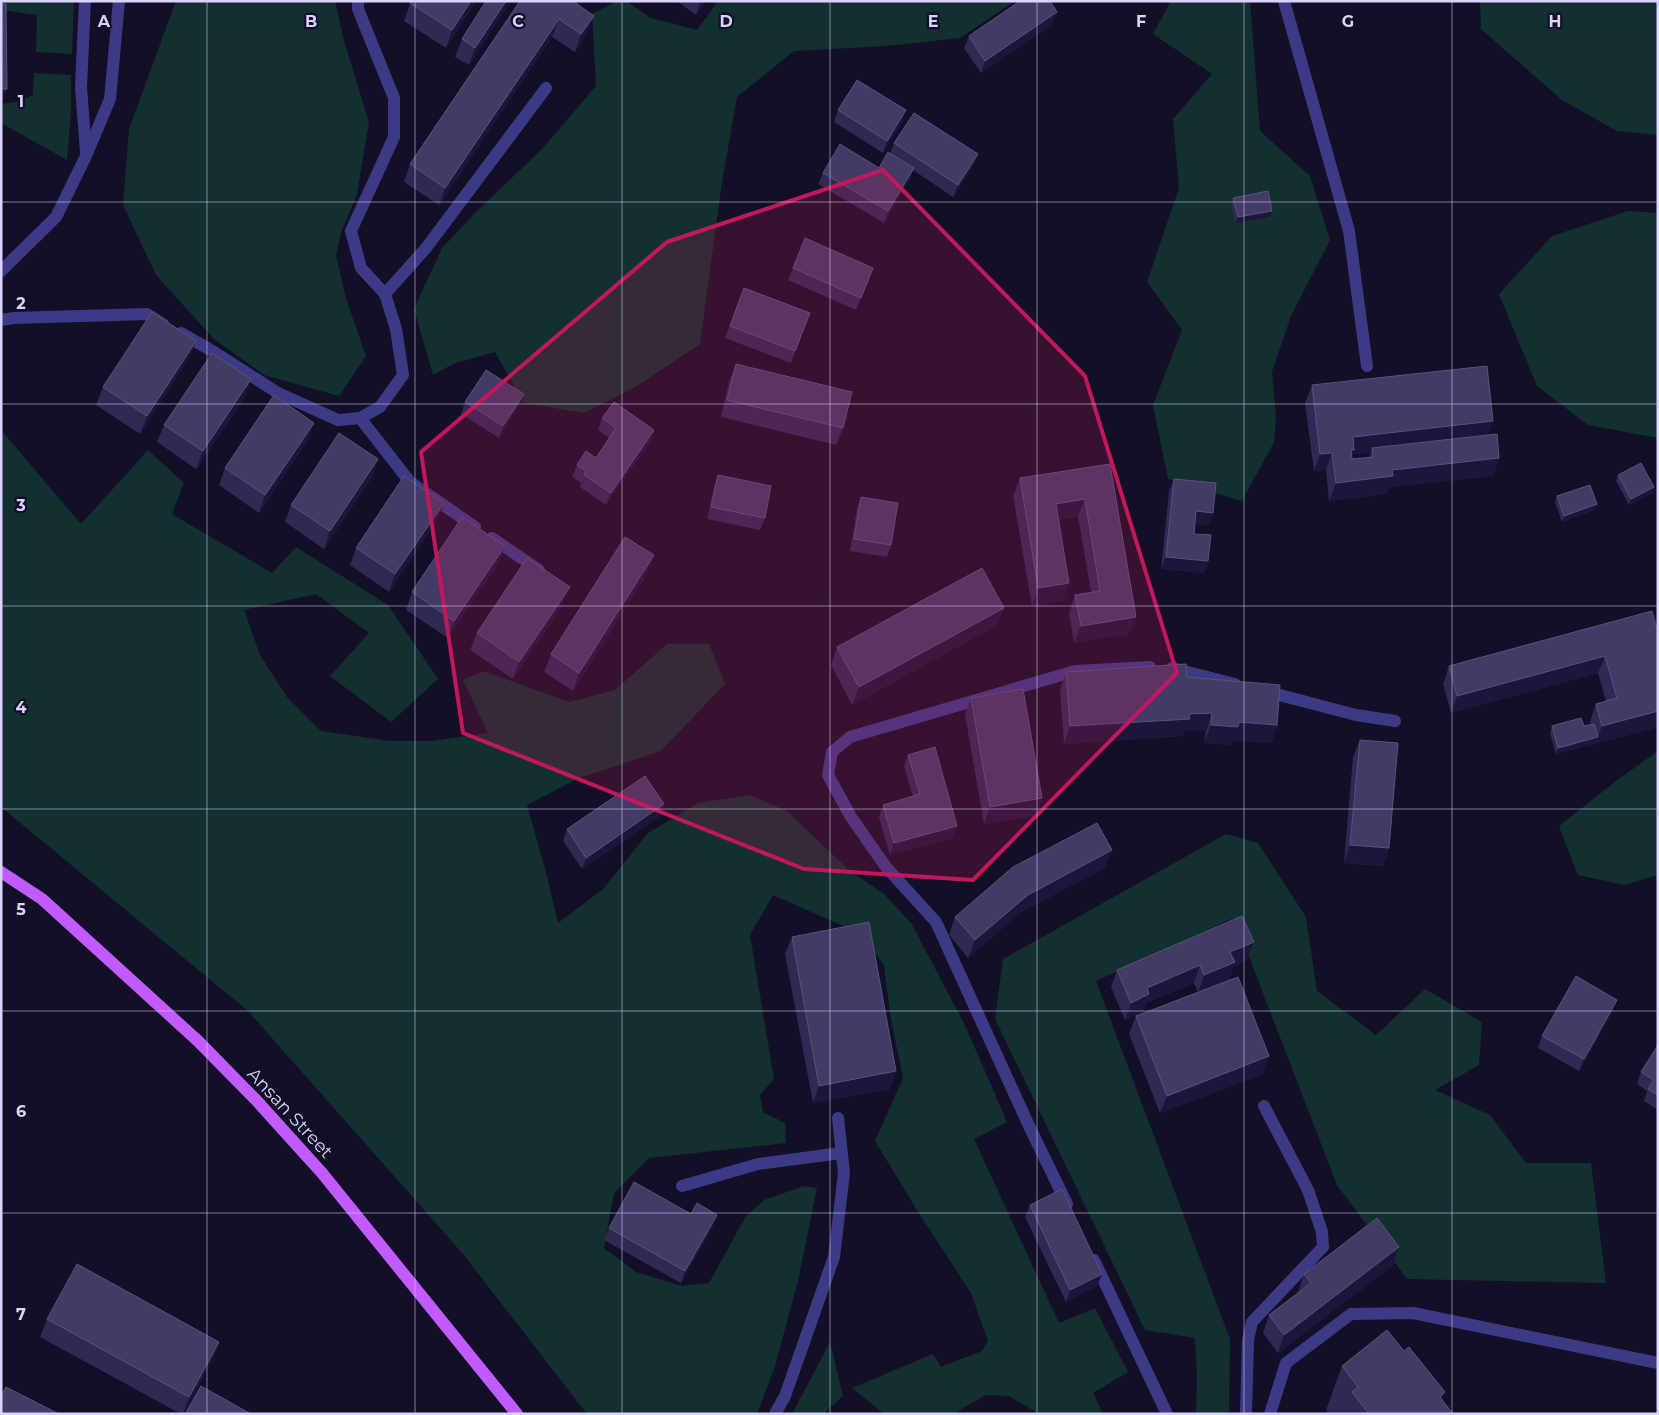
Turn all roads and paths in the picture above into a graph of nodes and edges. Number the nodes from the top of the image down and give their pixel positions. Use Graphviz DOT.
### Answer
graph roads {
  1 [pos="85,1"];
  2 [pos="119,1"];
  3 [pos="358,1"];
  4 [pos="1284,1"];
  5 [pos="546,88"];
  6 [pos="86,156"];
  7 [pos="1,271"];
  8 [pos="385,294"];
  9 [pos="1,320"];
  10 [pos="1367,366"];
  11 [pos="360,418"];
  12 [pos="553,579"];
  13 [pos="1395,721"];
  14 [pos="1,872"];
  15 [pos="1264,1106"];
  16 [pos="838,1118"];
  17 [pos="842,1154"];
  18 [pos="682,1186"];
  19 [pos="1073,1215"];
  20 [pos="1090,1250"];
  21 [pos="1658,1362"];
  22 [pos="517,1414"];
  23 [pos="775,1414"];
  24 [pos="1167,1414"];
  25 [pos="1246,1414"];
  26 [pos="1270,1414"];
  1 -- 6 [label="street"];
  2 -- 6 [label="street"];
  3 -- 8 [label="street"];
  4 -- 10 [label="street"];
  5 -- 8 [label="street"];
  6 -- 7 [label="street"];
  8 -- 11 [label="street"];
  9 -- 11 [label="street"];
  11 -- 12 [label="street"];
  13 -- 19 [label="street"];
  14 -- 22 [label="main road, Ansan Street"];
  15 -- 25 [label="street"];
  16 -- 17 [label="street"];
  17 -- 18 [label="street"];
  17 -- 23 [label="street"];
  20 -- 24 [label="street"];
  21 -- 26 [label="street"];
}
